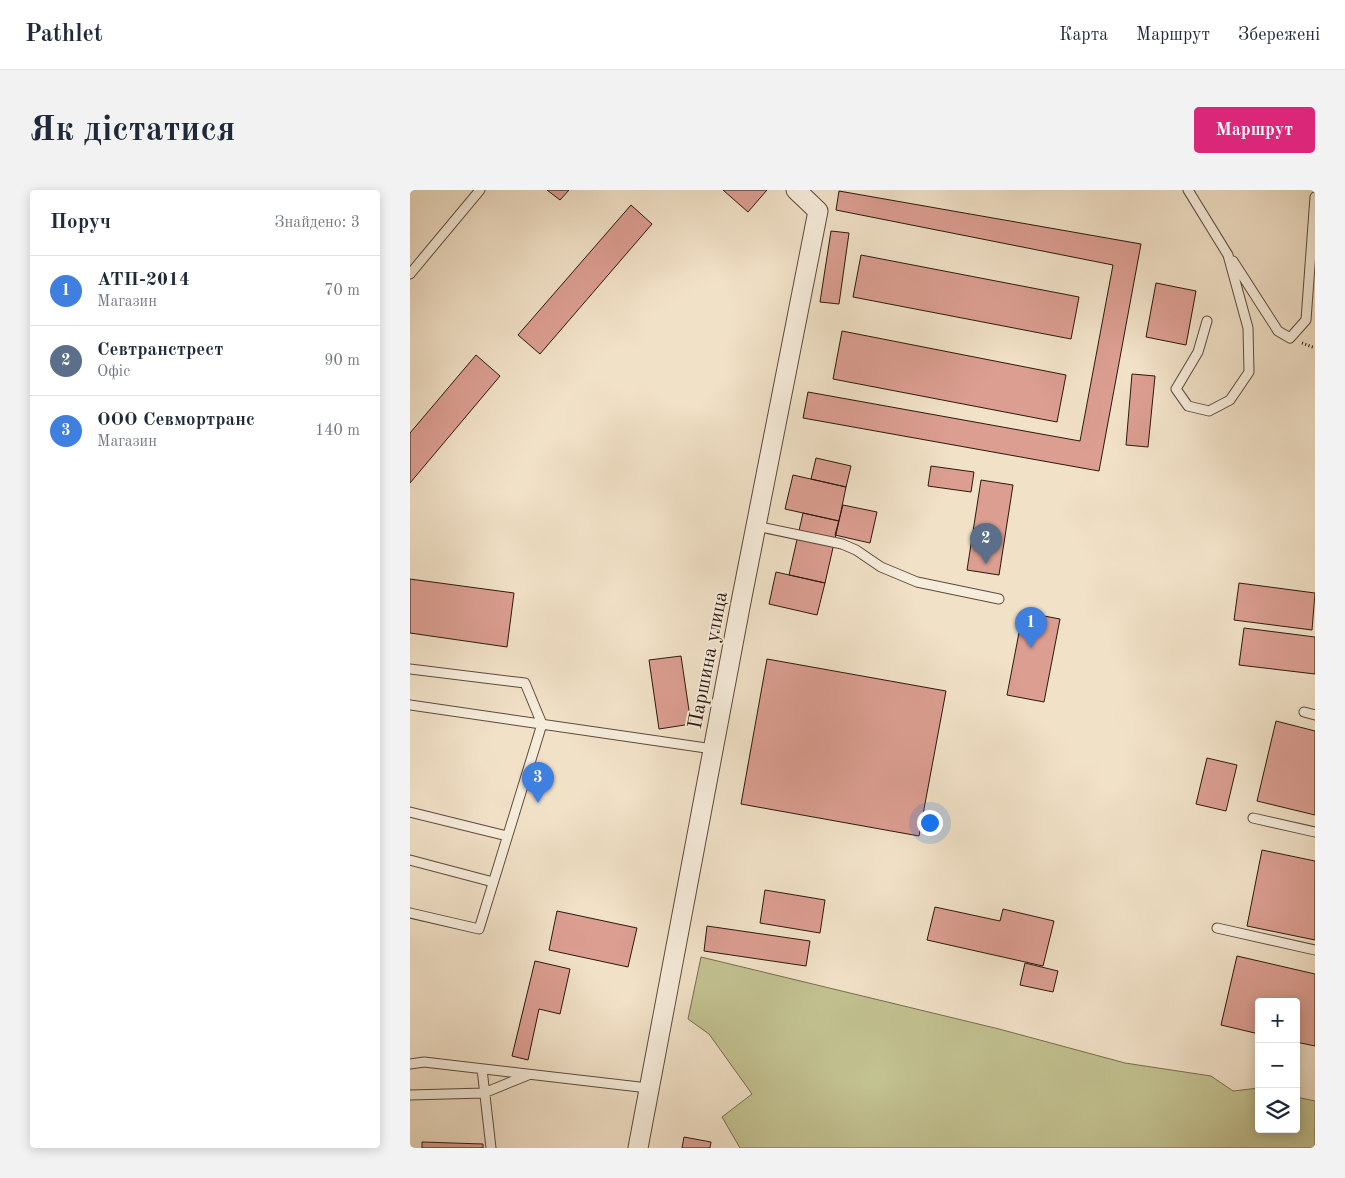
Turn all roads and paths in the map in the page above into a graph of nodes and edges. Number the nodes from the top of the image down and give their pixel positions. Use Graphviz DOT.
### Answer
graph roads {
  1 [pos="480,190"];
  2 [pos="796,190"];
  3 [pos="1188,190"];
  4 [pos="1315,197"];
  5 [pos="1228,255"];
  6 [pos="410,274"];
  7 [pos="1207,321"];
  8 [pos="756,526"];
  9 [pos="999,599"];
  10 [pos="410,669"];
  11 [pos="410,705"];
  12 [pos="1304,712"];
  13 [pos="1315,715"];
  14 [pos="542,724"];
  15 [pos="713,750"];
  16 [pos="410,812"];
  17 [pos="1253,818"];
  18 [pos="1315,832"];
  19 [pos="507,836"];
  20 [pos="410,860"];
  21 [pos="493,882"];
  22 [pos="410,913"];
  23 [pos="1217,928"];
  24 [pos="1315,950"];
  25 [pos="410,1064"];
  26 [pos="482,1069"];
  27 [pos="529,1075"];
  28 [pos="648,1088"];
  29 [pos="484,1094"];
  30 [pos="410,1095"];
  31 [pos="491,1148"];
  32 [pos="638,1148"];
  1 -- 6 [label="lane"];
  2 -- 8 [label="street, Паршина улица"];
  3 -- 5 [label="lane"];
  4 -- 5 [label="lane"];
  5 -- 7 [label="lane"];
  8 -- 9 [label="lane"];
  8 -- 15 [label="street, Паршина улица"];
  10 -- 14 [label="lane"];
  11 -- 14 [label="lane"];
  12 -- 13 [label="lane"];
  14 -- 15 [label="lane"];
  14 -- 19 [label="lane"];
  15 -- 28 [label="street, Паршина улица"];
  16 -- 19 [label="lane"];
  17 -- 18 [label="lane"];
  19 -- 21 [label="lane"];
  20 -- 21 [label="lane"];
  21 -- 22 [label="lane"];
  23 -- 24 [label="lane"];
  25 -- 26 [label="lane"];
  26 -- 27 [label="lane"];
  26 -- 29 [label="lane"];
  27 -- 28 [label="lane"];
  27 -- 29 [label="lane"];
  28 -- 32 [label="street, Паршина улица"];
  29 -- 30 [label="lane"];
  29 -- 31 [label="lane"];
}
